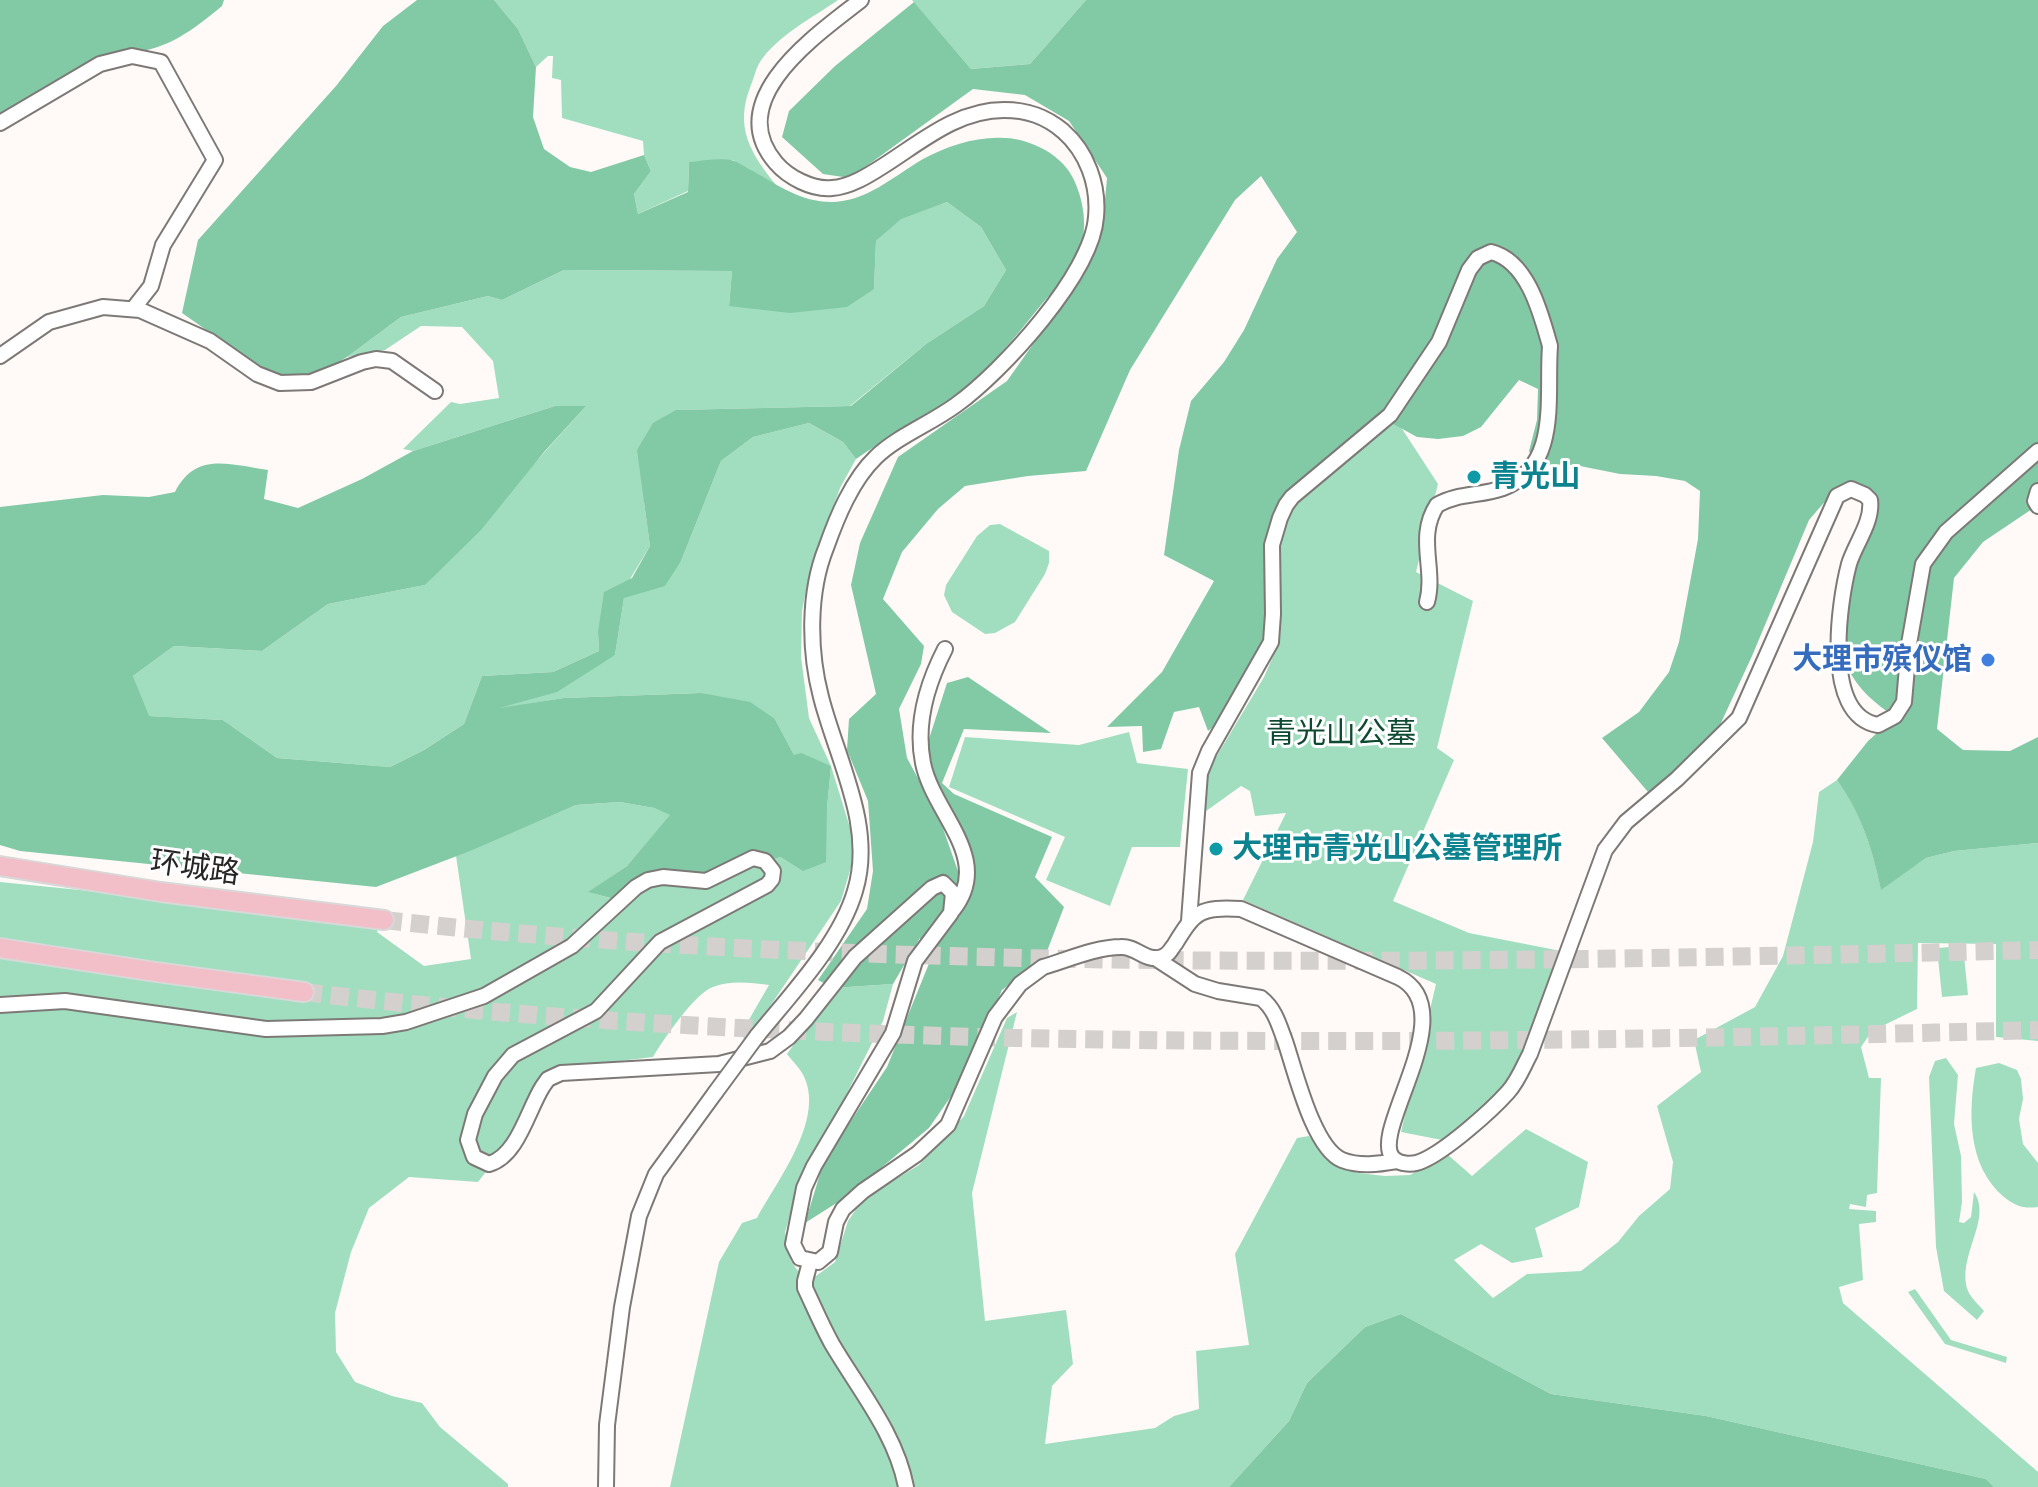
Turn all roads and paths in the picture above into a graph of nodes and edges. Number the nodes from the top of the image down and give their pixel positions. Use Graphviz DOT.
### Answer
graph roads {
  1 [pos="861,0"];
  2 [pos="0,123"];
  3 [pos="133,309"];
  4 [pos="0,356"];
  5 [pos="435,391"];
  6 [pos="2038,451"];
  7 [pos="2038,491"];
  8 [pos="2038,506"];
  9 [pos="1427,602"];
  10 [pos="945,649"];
  11 [pos="0,866"];
  12 [pos="951,913"];
  13 [pos="384,920"];
  14 [pos="1189,921"];
  15 [pos="0,948"];
  16 [pos="1155,958"];
  17 [pos="797,986"];
  18 [pos="304,992"];
  19 [pos="820,1002"];
  20 [pos="0,1005"];
  21 [pos="1397,1161"];
  22 [pos="810,1262"];
  23 [pos="606,1487"];
  24 [pos="906,1487"];
  1 -- 17 [label="street"];
  2 -- 3 [label="street"];
  3 -- 4 [label="street"];
  3 -- 5 [label="street"];
  6 -- 21 [label="street"];
  7 -- 8 [label="street"];
  9 -- 14 [label="street"];
  10 -- 12 [label="street"];
  11 -- 13 [label="main road, 环城路"];
  12 -- 19 [label="street"];
  12 -- 22 [label="street"];
  14 -- 16 [label="street"];
  14 -- 21 [label="street"];
  15 -- 18 [label="main road"];
  16 -- 21 [label="street"];
  16 -- 22 [label="street"];
  17 -- 19 [label="street"];
  17 -- 23 [label="street, bridge"];
  19 -- 20 [label="street"];
  22 -- 24 [label="street"];
}
